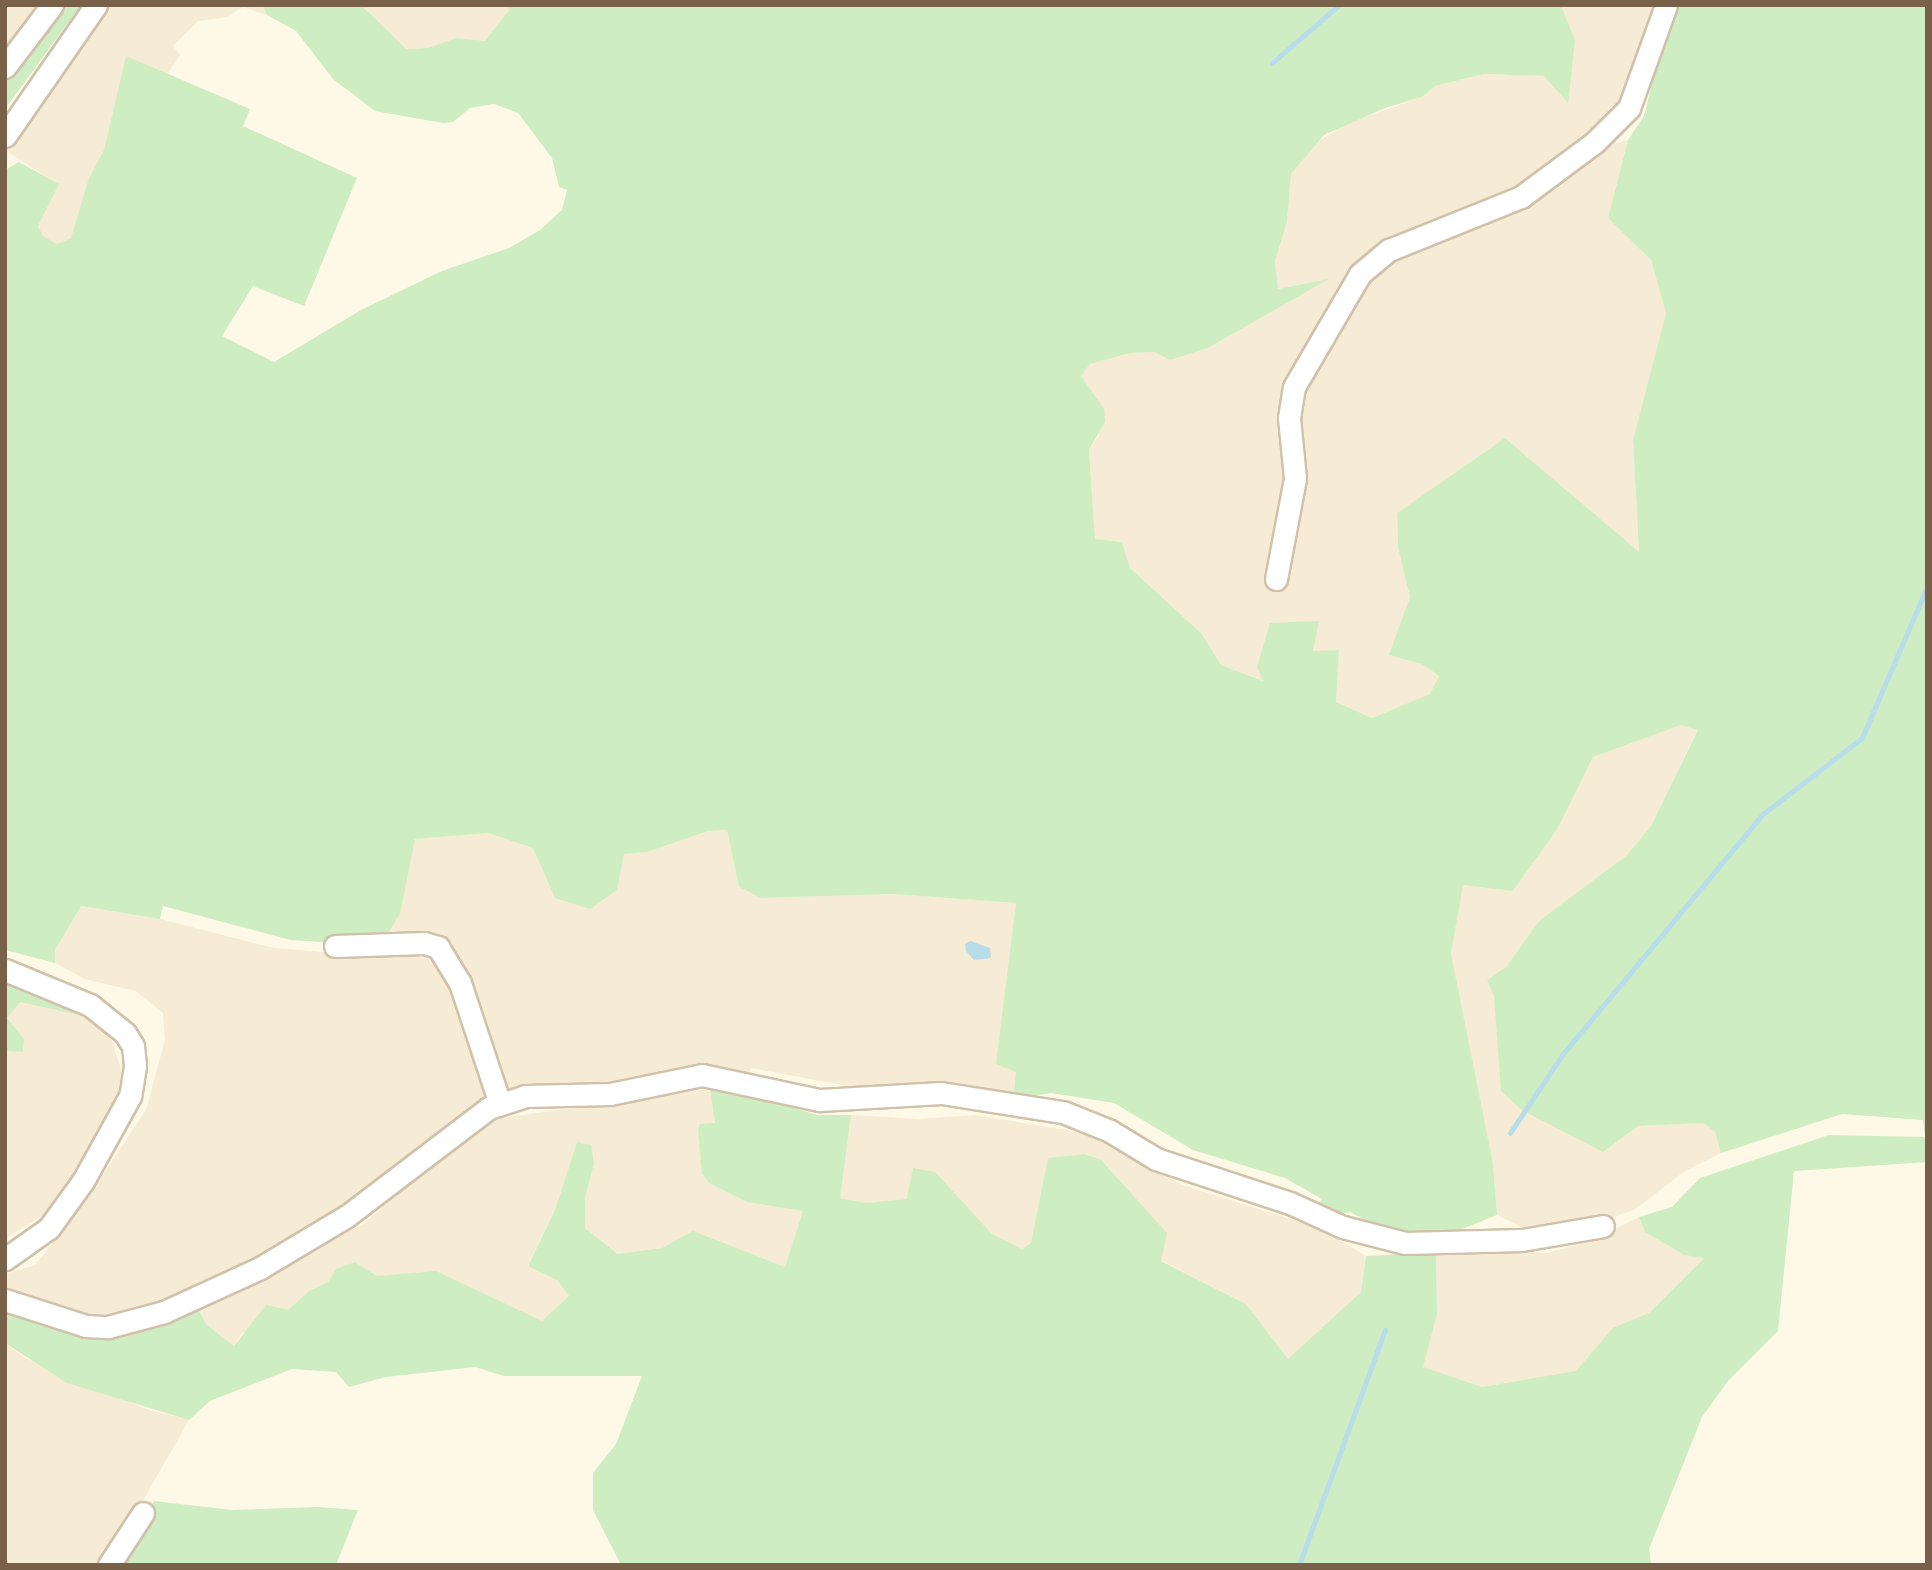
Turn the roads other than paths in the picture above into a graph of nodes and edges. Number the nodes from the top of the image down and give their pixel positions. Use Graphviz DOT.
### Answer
graph roads {
  1 [pos="52,5"];
  2 [pos="96,5"];
  3 [pos="1666,5"];
  4 [pos="5,67"];
  5 [pos="5,136"];
  6 [pos="1276,579"];
  7 [pos="335,946"];
  8 [pos="5,970"];
  9 [pos="500,1104"];
  10 [pos="1602,1226"];
  11 [pos="5,1259"];
  12 [pos="5,1300"];
  13 [pos="143,1513"];
  14 [pos="109,1565"];
  1 -- 4 [label="street"];
  2 -- 5 [label="street"];
  3 -- 6 [label="street"];
  7 -- 9 [label="street"];
  8 -- 11 [label="street"];
  9 -- 10 [label="street"];
  9 -- 12 [label="street"];
  13 -- 14 [label="street"];
}
